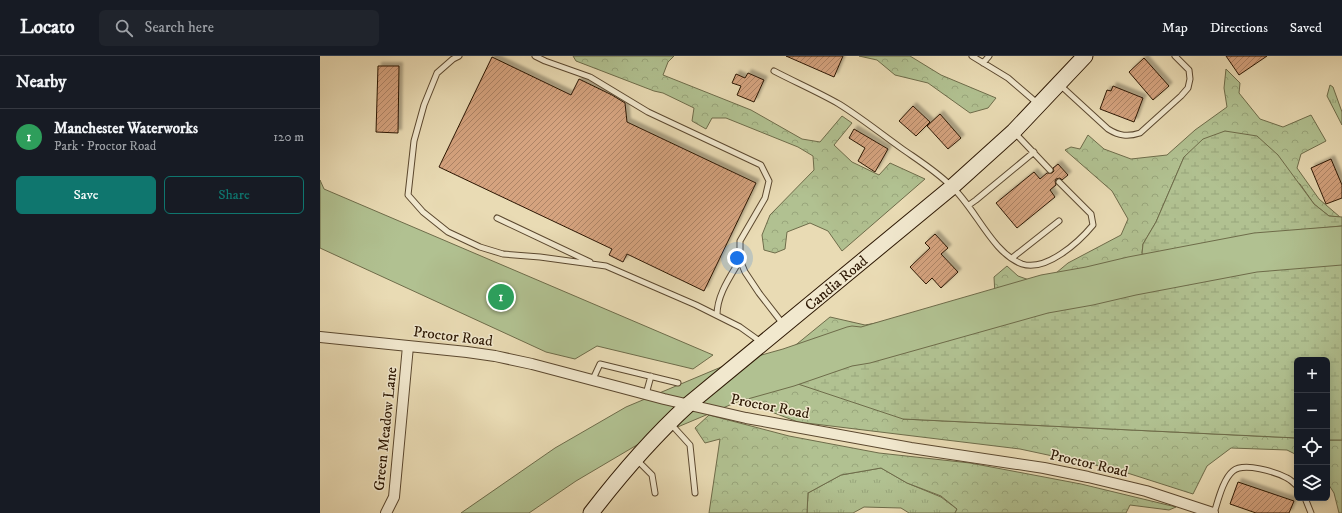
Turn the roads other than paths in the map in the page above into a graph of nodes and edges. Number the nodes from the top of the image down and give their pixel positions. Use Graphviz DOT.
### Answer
graph roads {
  1 [pos="459,56"];
  2 [pos="535,56"];
  3 [pos="972,56"];
  4 [pos="989,56"];
  5 [pos="1085,56"];
  6 [pos="1175,56"];
  7 [pos="983,63"];
  8 [pos="774,71"];
  9 [pos="1059,84"];
  10 [pos="1040,105"];
  11 [pos="1014,131"];
  12 [pos="1034,152"];
  13 [pos="1050,170"];
  14 [pos="1059,182"];
  15 [pos="952,187"];
  16 [pos="969,205"];
  17 [pos="496,218"];
  18 [pos="1059,221"];
  19 [pos="1012,258"];
  20 [pos="740,260"];
  21 [pos="595,265"];
  22 [pos="717,315"];
  23 [pos="784,327"];
  24 [pos="320,337"];
  25 [pos="763,344"];
  26 [pos="408,346"];
  27 [pos="651,376"];
  28 [pos="593,380"];
  29 [pos="678,383"];
  30 [pos="646,394"];
  31 [pos="690,404"];
  32 [pos="669,422"];
  33 [pos="635,459"];
  34 [pos="1294,483"];
  35 [pos="655,493"];
  36 [pos="695,493"];
  37 [pos="1306,501"];
  38 [pos="386,513"];
  39 [pos="591,513"];
  40 [pos="1214,513"];
  41 [pos="1311,513"];
  1 -- 21 [label="lane"];
  2 -- 20 [label="lane"];
  3 -- 7 [label="lane"];
  4 -- 7 [label="lane"];
  5 -- 9 [label="main road, Candia Road"];
  6 -- 9 [label="lane"];
  7 -- 10 [label="lane"];
  8 -- 15 [label="lane"];
  9 -- 10 [label="main road, Candia Road"];
  10 -- 11 [label="main road, Candia Road"];
  11 -- 12 [label="lane"];
  11 -- 15 [label="main road, Candia Road"];
  12 -- 13 [label="lane"];
  12 -- 16 [label="lane"];
  14 -- 19 [label="lane"];
  15 -- 16 [label="lane"];
  15 -- 23 [label="main road, Candia Road"];
  16 -- 19 [label="lane"];
  17 -- 21 [label="lane"];
  18 -- 19 [label="lane"];
  20 -- 22 [label="lane"];
  20 -- 23 [label="lane"];
  21 -- 22 [label="lane"];
  22 -- 25 [label="lane"];
  23 -- 25 [label="main road, Candia Road"];
  24 -- 26 [label="street, Proctor Road"];
  25 -- 31 [label="main road, Candia Road"];
  26 -- 28 [label="street, Proctor Road"];
  26 -- 38 [label="street, Green Meadow Lane"];
  27 -- 28 [label="lane"];
  27 -- 29 [label="lane"];
  27 -- 30 [label="lane"];
  28 -- 30 [label="street, Proctor Road"];
  30 -- 31 [label="street, Proctor Road"];
  31 -- 32 [label="main road, Candia Road"];
  31 -- 40 [label="street, Proctor Road"];
  32 -- 33 [label="main road, Candia Road"];
  32 -- 36 [label="lane"];
  33 -- 35 [label="lane"];
  33 -- 39 [label="main road, Candia Road"];
  34 -- 40 [label="lane"];
  37 -- 41 [label="lane"];
}
